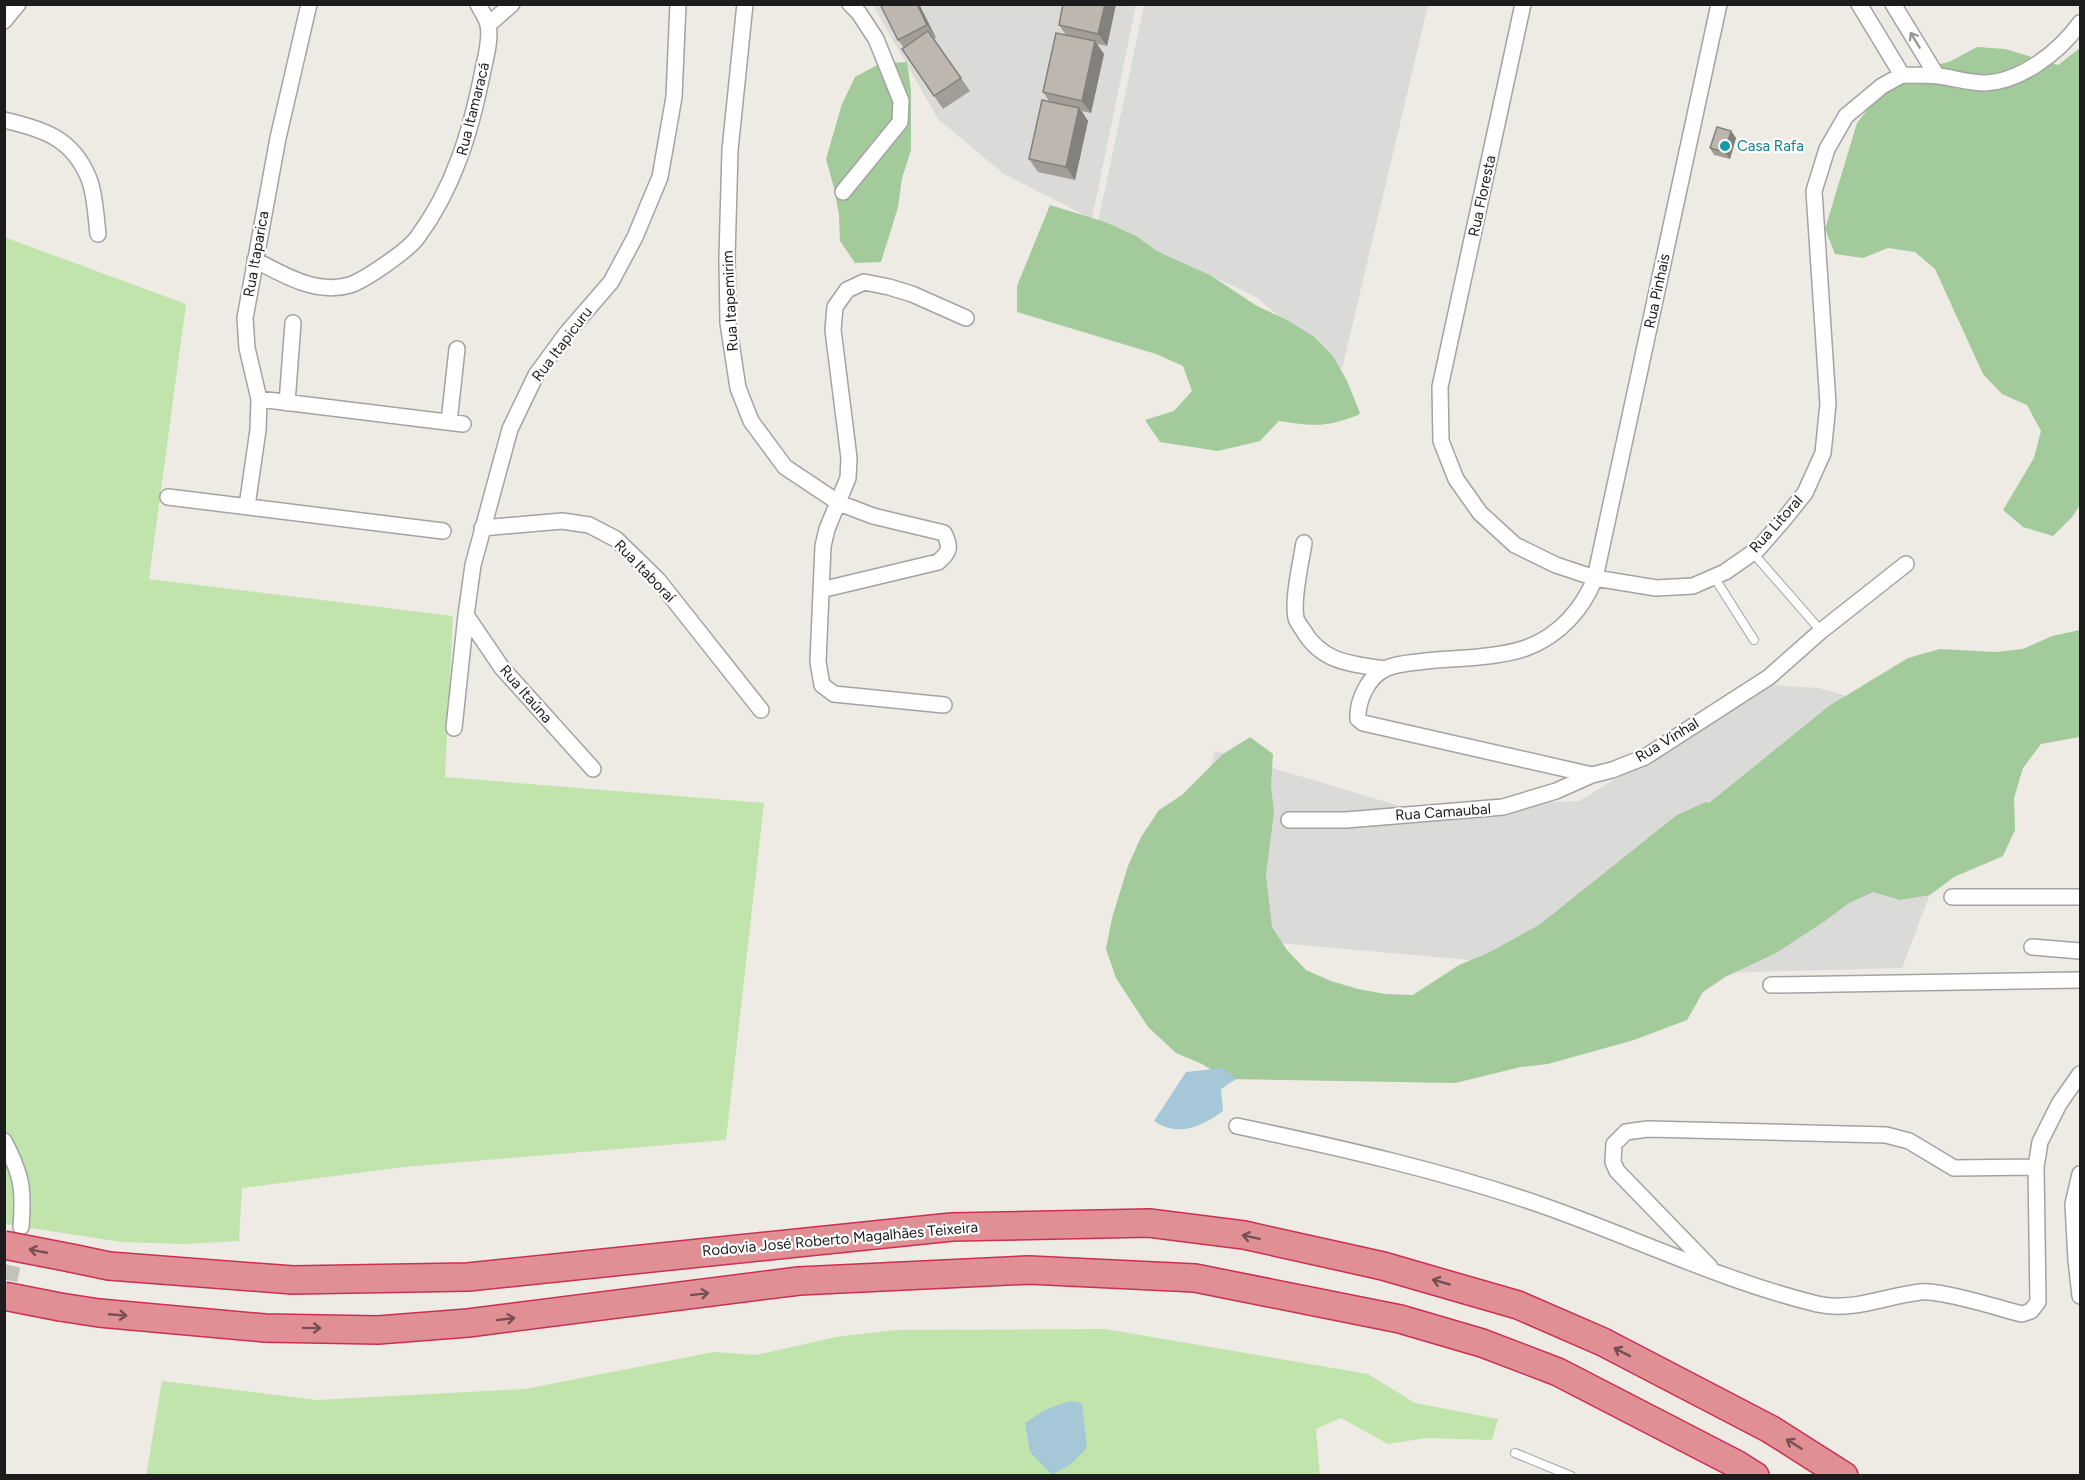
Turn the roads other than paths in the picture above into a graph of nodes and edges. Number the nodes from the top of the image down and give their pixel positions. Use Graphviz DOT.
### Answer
graph roads {
  1 [pos="18,4"];
  2 [pos="309,4"];
  3 [pos="478,4"];
  4 [pos="512,4"];
  5 [pos="678,4"];
  6 [pos="745,4"];
  7 [pos="850,4"];
  8 [pos="1523,4"];
  9 [pos="1719,4"];
  10 [pos="1859,4"];
  11 [pos="1893,4"];
  12 [pos="4,21"];
  13 [pos="2080,23"];
  14 [pos="488,25"];
  15 [pos="1902,75"];
  16 [pos="1937,76"];
  17 [pos="4,120"];
  18 [pos="843,192"];
  19 [pos="98,234"];
  20 [pos="255,260"];
  21 [pos="966,318"];
  22 [pos="293,323"];
  23 [pos="457,349"];
  24 [pos="260,399"];
  25 [pos="287,402"];
  26 [pos="168,497"];
  27 [pos="839,503"];
  28 [pos="247,506"];
  29 [pos="482,528"];
  30 [pos="443,531"];
  31 [pos="1304,543"];
  32 [pos="1753,553"];
  33 [pos="1906,564"];
  34 [pos="1714,577"];
  35 [pos="1595,578"];
  36 [pos="821,590"];
  37 [pos="466,615"];
  38 [pos="1821,631"];
  39 [pos="1754,640"];
  40 [pos="1385,669"];
  41 [pos="944,705"];
  42 [pos="762,710"];
  43 [pos="454,728"];
  44 [pos="593,769"];
  45 [pos="1592,775"];
  46 [pos="1289,820"];
  47 [pos="1952,897"];
  48 [pos="2080,897"];
  49 [pos="2032,947"];
  50 [pos="2080,951"];
  51 [pos="2080,980"];
  52 [pos="1771,985"];
  53 [pos="2080,1074"];
  54 [pos="1237,1126"];
  55 [pos="4,1141"];
  56 [pos="2036,1167"];
  57 [pos="2080,1174"];
  58 [pos="13,1236"];
  59 [pos="1713,1270"];
  60 [pos="4,1296"];
  61 [pos="2080,1296"];
  62 [pos="1515,1453"];
  63 [pos="1571,1476"];
  64 [pos="1755,1476"];
  65 [pos="1844,1476"];
  1 -- 12 [label="street"];
  2 -- 20 [label="street, Rua Itaparica"];
  3 -- 14 [label="street, Rua Itamaracá"];
  4 -- 14 [label="street"];
  5 -- 29 [label="street, Rua Itapicuru"];
  6 -- 27 [label="street, Rua Itapemirim"];
  7 -- 18 [label="street"];
  8 -- 35 [label="street, Rua Floresta"];
  9 -- 35 [label="street, Rua Pinhais"];
  10 -- 15 [label="street"];
  16 -- 11 [label="street, one-way"];
  13 -- 16 [label="street"];
  14 -- 20 [label="street, Rua Itamaracá"];
  15 -- 16 [label="street"];
  15 -- 32 [label="street, Rua Litoral"];
  17 -- 19 [label="street"];
  20 -- 24 [label="street, Rua Itaparica"];
  21 -- 27 [label="street"];
  22 -- 25 [label="street"];
  23 -- 25 [label="street"];
  24 -- 25 [label="street"];
  24 -- 28 [label="street, Rua Itaparica"];
  26 -- 28 [label="street"];
  27 -- 36 [label="street"];
  27 -- 36 [label="street, Rua Itapemirim"];
  28 -- 30 [label="street"];
  29 -- 37 [label="street, Rua Itapicuru"];
  29 -- 42 [label="street, Rua Itaboraí"];
  31 -- 40 [label="street"];
  32 -- 34 [label="street, Rua Litoral"];
  32 -- 38 [label="lane"];
  33 -- 38 [label="street, Rua Vinhal"];
  34 -- 35 [label="street, Rua Litoral"];
  34 -- 39 [label="lane"];
  35 -- 40 [label="street"];
  36 -- 41 [label="street"];
  37 -- 43 [label="street, Rua Itapicuru"];
  37 -- 44 [label="street, Rua Itaúna"];
  38 -- 45 [label="street, Rua Vinhal"];
  40 -- 45 [label="street, Rua Vinhal"];
  45 -- 46 [label="street, Rua Camaubal"];
  47 -- 48 [label="street"];
  49 -- 50 [label="street"];
  51 -- 52 [label="street"];
  53 -- 56 [label="street"];
  54 -- 59 [label="street"];
  55 -- 58 [label="street"];
  56 -- 59 [label="street"];
  56 -- 59 [label="street"];
  57 -- 61 [label="street"];
  65 -- 58 [label="highway, Rodovia José Roberto Magalhães Teixeira, one-way, bridge"];
  60 -- 64 [label="highway, one-way, bridge"];
  62 -- 63 [label="lane"];
}
